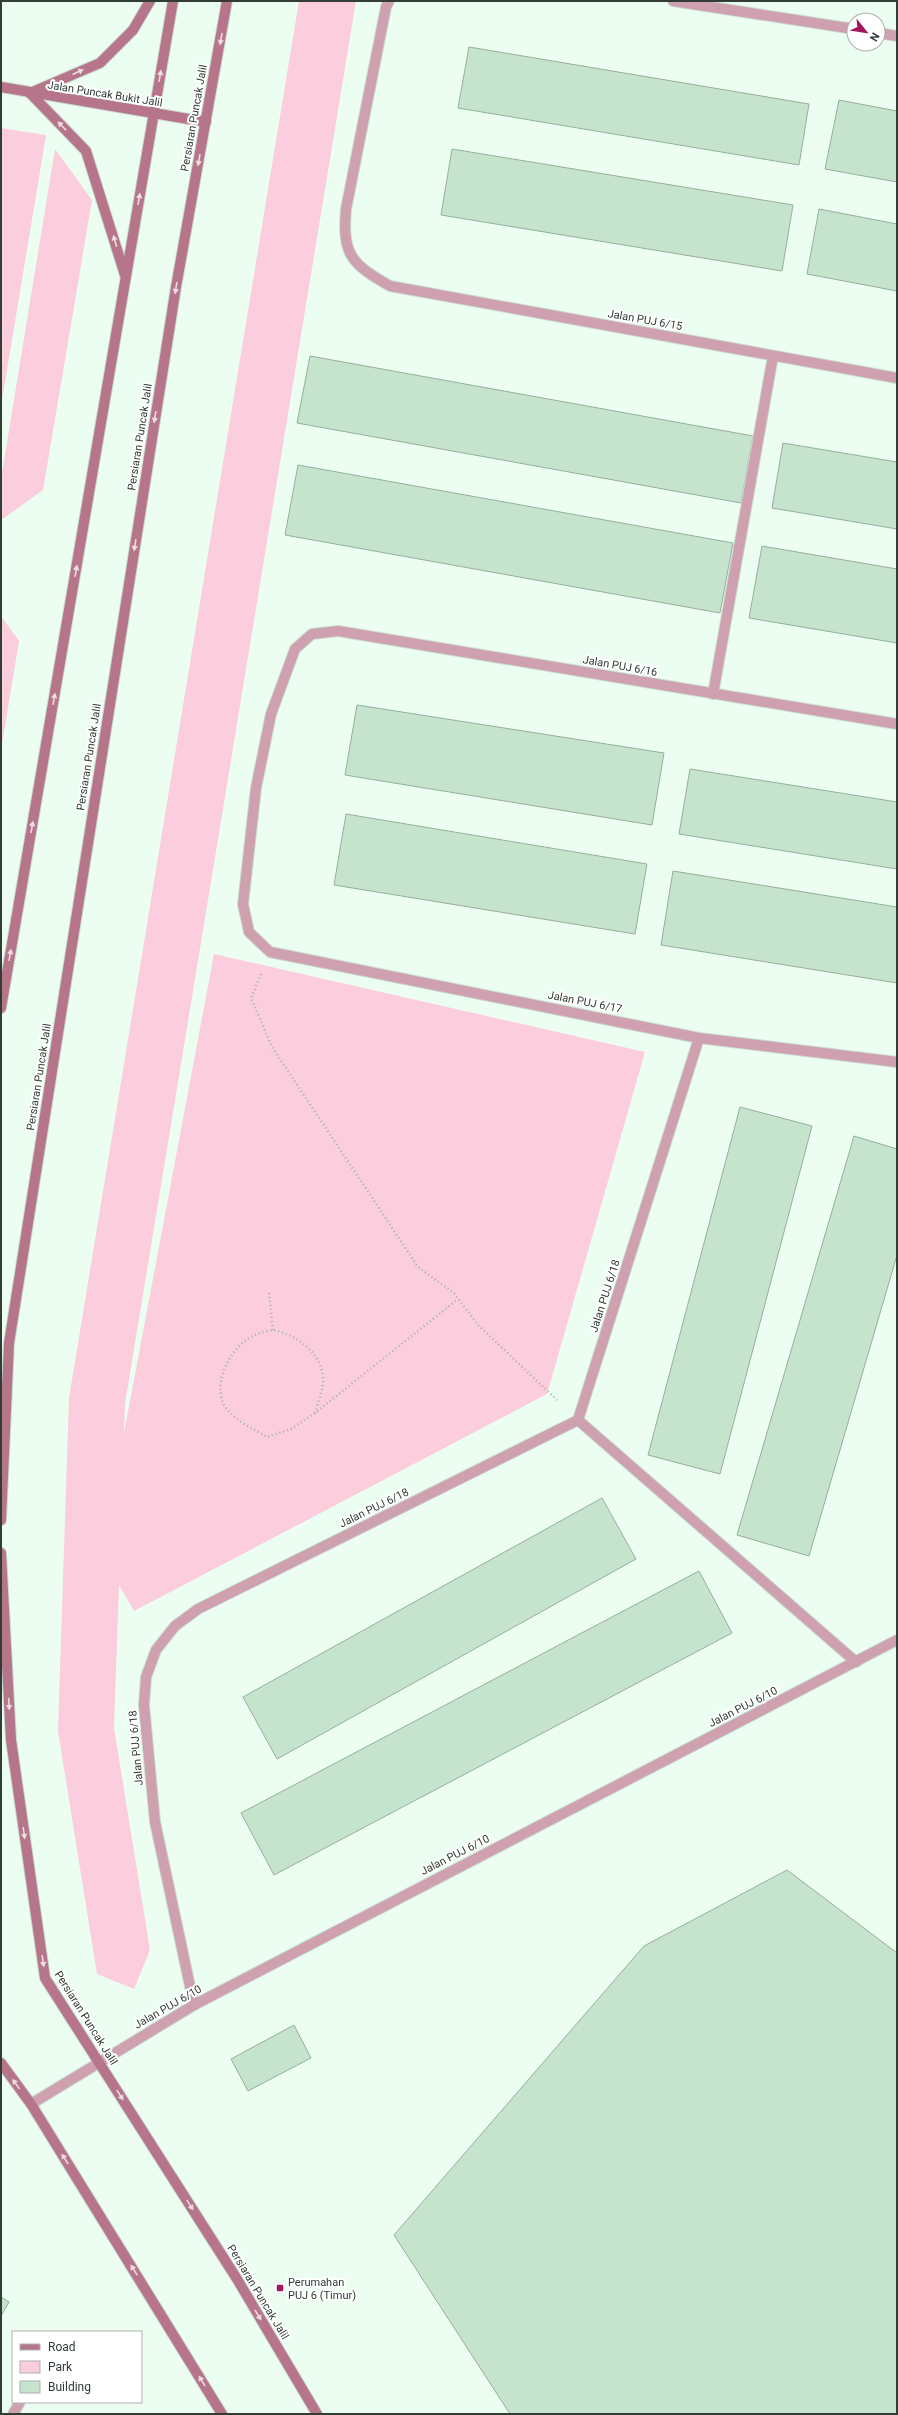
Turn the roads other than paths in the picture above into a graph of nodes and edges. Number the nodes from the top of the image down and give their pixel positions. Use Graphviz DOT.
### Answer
graph roads {
  1 [pos="150,1"];
  2 [pos="173,1"];
  3 [pos="227,1"];
  4 [pos="389,1"];
  5 [pos="673,1"];
  6 [pos="846,29"];
  7 [pos="886,34"];
  8 [pos="897,36"];
  9 [pos="1,87"];
  10 [pos="30,93"];
  11 [pos="154,114"];
  12 [pos="206,122"];
  13 [pos="126,279"];
  14 [pos="773,356"];
  15 [pos="897,378"];
  16 [pos="712,694"];
  17 [pos="897,724"];
  18 [pos="270,952"];
  19 [pos="1,1008"];
  20 [pos="699,1038"];
  21 [pos="897,1062"];
  22 [pos="578,1420"];
  23 [pos="1,1520"];
  24 [pos="1,1553"];
  25 [pos="897,1640"];
  26 [pos="856,1662"];
  27 [pos="194,2005"];
  28 [pos="99,2062"];
  29 [pos="1,2063"];
  30 [pos="31,2104"];
  31 [pos="19,2403"];
  32 [pos="13,2414"];
  33 [pos="222,2414"];
  34 [pos="317,2414"];
  10 -- 1 [label="main road, one-way"];
  11 -- 2 [label="main road, one-way"];
  3 -- 12 [label="main road, Persiaran Puncak Jalil, one-way"];
  4 -- 14 [label="street, Jalan PUJ 6/15"];
  5 -- 6 [label="street"];
  7 -- 8 [label="street"];
  9 -- 10 [label="main road, Jalan Puncak Bukit Jalil"];
  10 -- 11 [label="main road, Jalan Puncak Bukit Jalil"];
  13 -- 10 [label="main road, one-way"];
  11 -- 12 [label="main road, Jalan Puncak Bukit Jalil"];
  13 -- 11 [label="main road, one-way"];
  12 -- 23 [label="main road, Persiaran Puncak Jalil, one-way"];
  19 -- 13 [label="main road, one-way"];
  14 -- 15 [label="street, Jalan PUJ 6/15"];
  14 -- 16 [label="street"];
  16 -- 17 [label="street, Jalan PUJ 6/16"];
  16 -- 18 [label="street, Jalan PUJ 6/16"];
  18 -- 20 [label="street, Jalan PUJ 6/17"];
  20 -- 21 [label="street, Jalan PUJ 6/17"];
  20 -- 22 [label="street, Jalan PUJ 6/18"];
  22 -- 26 [label="street"];
  22 -- 27 [label="street, Jalan PUJ 6/18"];
  24 -- 28 [label="main road, Persiaran Puncak Jalil, one-way"];
  25 -- 26 [label="street, Jalan PUJ 6/10"];
  26 -- 27 [label="street, Jalan PUJ 6/10"];
  27 -- 28 [label="street, Jalan PUJ 6/10"];
  28 -- 30 [label="street, Jalan PUJ 6/10"];
  28 -- 34 [label="main road, Persiaran Puncak Jalil, one-way"];
  30 -- 29 [label="main road, one-way"];
  33 -- 30 [label="main road, one-way"];
  31 -- 32 [label="street"];
}
